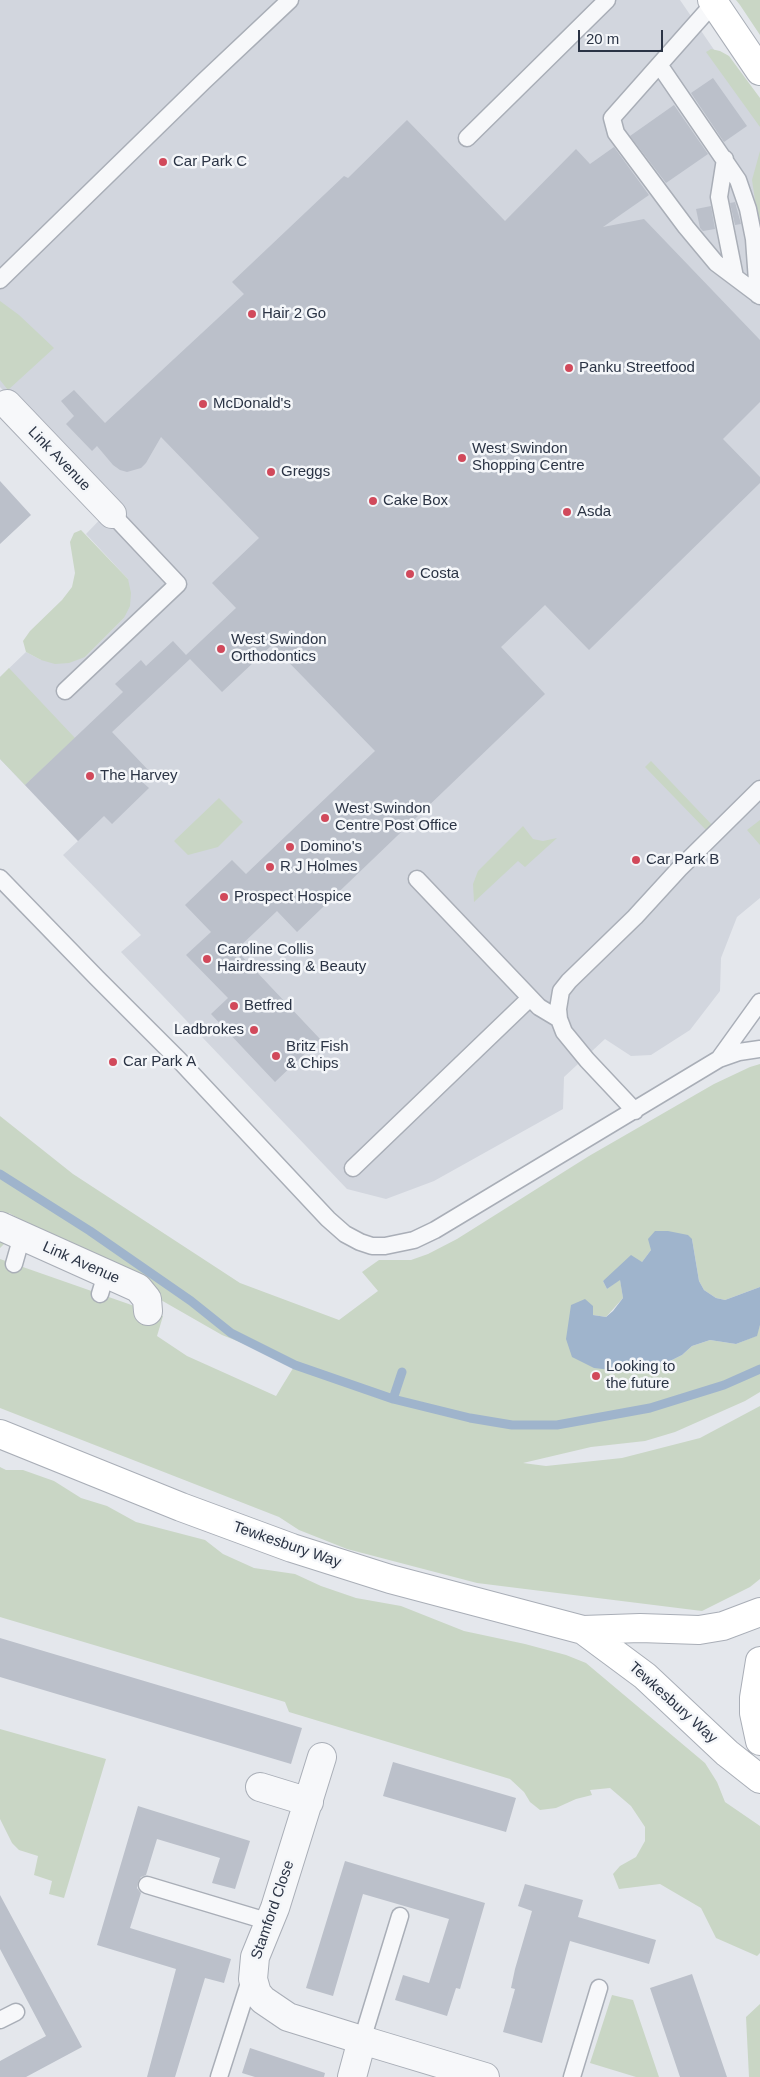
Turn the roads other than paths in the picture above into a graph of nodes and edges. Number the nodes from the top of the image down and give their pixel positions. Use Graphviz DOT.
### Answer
graph roads {
  1 [pos="290,0"];
  2 [pos="607,0"];
  3 [pos="713,2"];
  4 [pos="660,66"];
  5 [pos="760,71"];
  6 [pos="467,138"];
  7 [pos="725,159"];
  8 [pos="735,277"];
  9 [pos="0,280"];
  10 [pos="759,295"];
  11 [pos="2,403"];
  12 [pos="112,514"];
  13 [pos="65,691"];
  14 [pos="760,789"];
  15 [pos="0,878"];
  16 [pos="417,879"];
  17 [pos="530,998"];
  18 [pos="760,1002"];
  19 [pos="559,1019"];
  20 [pos="760,1049"];
  21 [pos="719,1059"];
  22 [pos="635,1111"];
  23 [pos="353,1168"];
  24 [pos="11,1231"];
  25 [pos="14,1264"];
  26 [pos="148,1311"];
  27 [pos="0,1434"];
  28 [pos="760,1612"];
  29 [pos="583,1630"];
  30 [pos="760,1661"];
  31 [pos="760,1741"];
  32 [pos="322,1757"];
  33 [pos="760,1779"];
  34 [pos="260,1787"];
  35 [pos="308,1802"];
  36 [pos="147,1885"];
  37 [pos="400,1916"];
  38 [pos="270,1922"];
  39 [pos="252,1973"];
  40 [pos="599,1988"];
  41 [pos="16,2012"];
  42 [pos="0,2020"];
  43 [pos="362,2040"];
  44 [pos="220,2077"];
  45 [pos="352,2077"];
  46 [pos="484,2077"];
  47 [pos="572,2077"];
  1 -- 9 [label="lane"];
  2 -- 6 [label="lane"];
  3 -- 4 [label="lane"];
  3 -- 5 [label="main road"];
  4 -- 7 [label="lane"];
  4 -- 8 [label="lane"];
  7 -- 8 [label="lane"];
  7 -- 10 [label="lane"];
  8 -- 10 [label="lane"];
  11 -- 12 [label="street, Link Avenue"];
  12 -- 13 [label="lane"];
  14 -- 19 [label="lane"];
  15 -- 22 [label="lane"];
  16 -- 17 [label="lane"];
  17 -- 19 [label="lane"];
  17 -- 23 [label="lane"];
  18 -- 21 [label="lane"];
  19 -- 22 [label="lane"];
  20 -- 21 [label="lane"];
  21 -- 22 [label="lane"];
  24 -- 25 [label="lane"];
  24 -- 26 [label="street, Link Avenue"];
  27 -- 29 [label="main road, Tewkesbury Way"];
  28 -- 29 [label="main road, Tewkesbury Way"];
  29 -- 33 [label="main road, Tewkesbury Way"];
  30 -- 31 [label="main road"];
  32 -- 35 [label="street, Stamford Close"];
  34 -- 35 [label="street"];
  35 -- 38 [label="street, Stamford Close"];
  36 -- 38 [label="lane"];
  37 -- 43 [label="lane"];
  38 -- 39 [label="street, Stamford Close"];
  39 -- 43 [label="street, Stamford Close"];
  39 -- 44 [label="lane"];
  40 -- 47 [label="lane"];
  41 -- 42 [label="lane"];
  43 -- 45 [label="street"];
  43 -- 46 [label="street, Stamford Close"];
}
